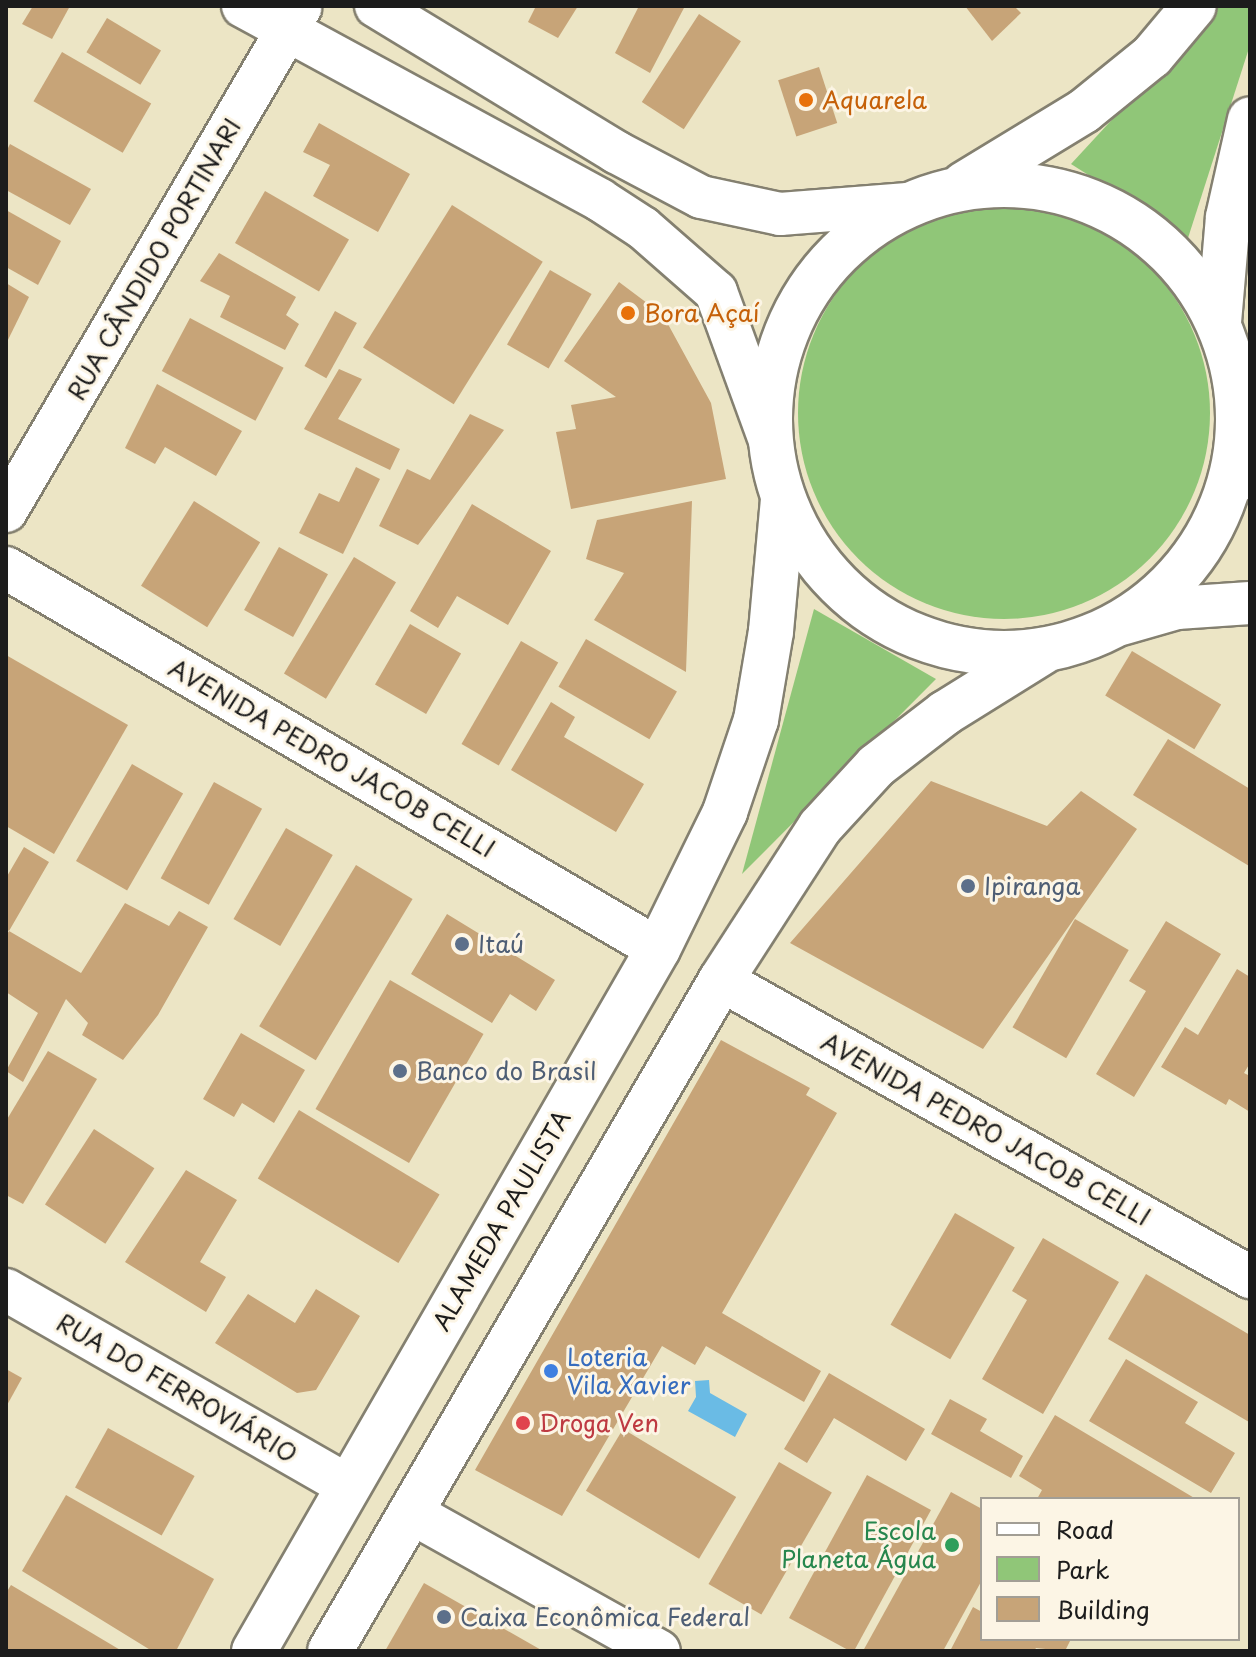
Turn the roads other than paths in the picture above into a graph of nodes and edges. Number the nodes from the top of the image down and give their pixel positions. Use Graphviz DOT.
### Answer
graph roads {
  1 [pos="243,6"];
  2 [pos="376,6"];
  3 [pos="1194,6"];
  4 [pos="294,19"];
  5 [pos="1250,119"];
  6 [pos="959,188"];
  7 [pos="908,204"];
  8 [pos="1219,322"];
  9 [pos="770,440"];
  10 [pos="1244,460"];
  11 [pos="783,499"];
  12 [pos="6,511"];
  13 [pos="6,568"];
  14 [pos="1250,603"];
  15 [pos="1121,624"];
  16 [pos="1045,651"];
  17 [pos="658,949"];
  18 [pos="721,980"];
  19 [pos="1250,1277"];
  20 [pos="6,1290"];
  21 [pos="348,1486"];
  22 [pos="410,1512"];
  23 [pos="254,1651"];
  24 [pos="330,1651"];
  25 [pos="659,1651"];
  1 -- 4 [label="street"];
  2 -- 7 [label="street"];
  3 -- 6 [label="main road"];
  4 -- 9 [label="street"];
  4 -- 12 [label="street, RUA CÂNDIDO PORTINARI"];
  5 -- 8 [label="main road"];
  6 -- 7 [label="main road"];
  6 -- 8 [label="main road"];
  7 -- 9 [label="main road"];
  8 -- 10 [label="main road"];
  9 -- 11 [label="main road"];
  10 -- 15 [label="main road"];
  11 -- 16 [label="main road"];
  11 -- 17 [label="main road, ALAMEDA PAULISTA"];
  13 -- 17 [label="street, AVENIDA PEDRO JACOB CELLI"];
  14 -- 15 [label="street"];
  15 -- 16 [label="main road"];
  16 -- 18 [label="main road"];
  17 -- 21 [label="main road, ALAMEDA PAULISTA"];
  18 -- 19 [label="street, AVENIDA PEDRO JACOB CELLI"];
  18 -- 22 [label="main road"];
  20 -- 21 [label="street, RUA DO FERROVIÁRIO"];
  21 -- 23 [label="main road, ALAMEDA PAULISTA"];
  22 -- 24 [label="main road"];
  22 -- 25 [label="street"];
}
